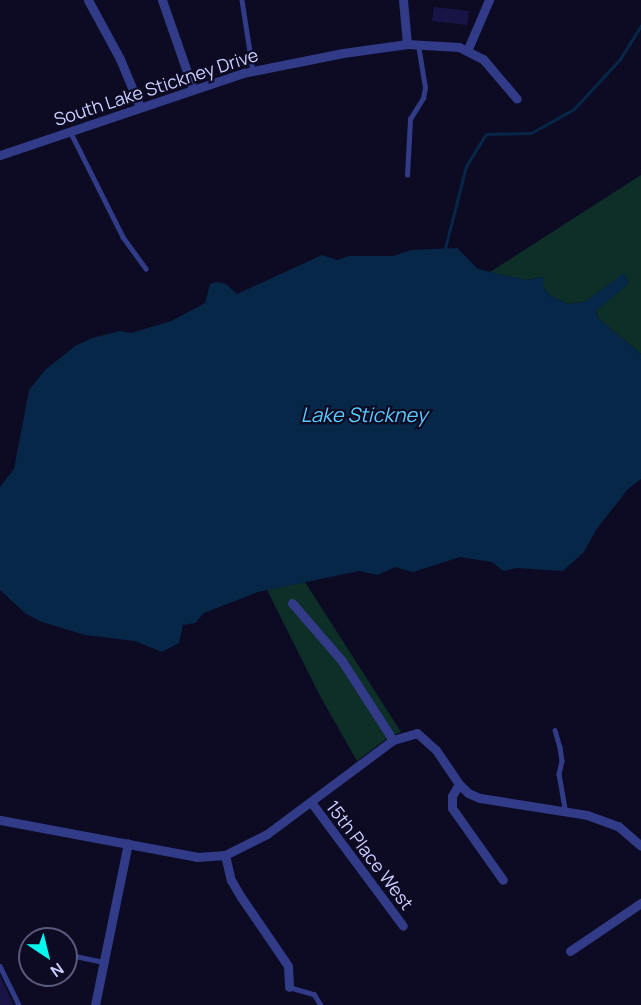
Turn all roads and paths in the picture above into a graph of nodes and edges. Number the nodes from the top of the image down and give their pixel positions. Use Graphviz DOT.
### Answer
graph roads {
  1 [pos="88,0"];
  2 [pos="162,0"];
  3 [pos="242,0"];
  4 [pos="403,0"];
  5 [pos="489,0"];
  6 [pos="407,44"];
  7 [pos="418,45"];
  8 [pos="467,51"];
  9 [pos="253,71"];
  10 [pos="193,89"];
  11 [pos="517,99"];
  12 [pos="140,107"];
  13 [pos="70,131"];
  14 [pos="0,155"];
  15 [pos="407,176"];
  16 [pos="146,269"];
  17 [pos="292,603"];
  18 [pos="555,730"];
  19 [pos="393,740"];
  20 [pos="459,784"];
  21 [pos="311,802"];
  22 [pos="566,812"];
  23 [pos="0,820"];
  24 [pos="128,843"];
  25 [pos="641,846"];
  26 [pos="225,855"];
  27 [pos="503,880"];
  28 [pos="641,903"];
  29 [pos="403,926"];
  30 [pos="570,951"];
  31 [pos="78,957"];
  32 [pos="104,962"];
  33 [pos="0,966"];
  34 [pos="289,987"];
  35 [pos="19,1005"];
  36 [pos="95,1005"];
  37 [pos="321,1005"];
  1 -- 12 [label="street"];
  2 -- 10 [label="street"];
  3 -- 9 [label="lane"];
  4 -- 6 [label="street"];
  5 -- 8 [label="street"];
  6 -- 7 [label="street, South Lake Stickney Drive"];
  6 -- 9 [label="street, South Lake Stickney Drive"];
  7 -- 8 [label="street, South Lake Stickney Drive"];
  7 -- 15 [label="lane"];
  8 -- 11 [label="street, South Lake Stickney Drive"];
  9 -- 10 [label="street, South Lake Stickney Drive"];
  10 -- 12 [label="street, South Lake Stickney Drive"];
  12 -- 13 [label="street, South Lake Stickney Drive"];
  13 -- 14 [label="street, South Lake Stickney Drive"];
  13 -- 16 [label="lane"];
  17 -- 19 [label="street"];
  18 -- 22 [label="lane"];
  19 -- 20 [label="street"];
  19 -- 21 [label="street"];
  20 -- 22 [label="street"];
  20 -- 27 [label="street"];
  21 -- 26 [label="street"];
  21 -- 29 [label="street, 15th Place West"];
  22 -- 25 [label="street"];
  23 -- 24 [label="street"];
  24 -- 26 [label="street"];
  24 -- 32 [label="street"];
  26 -- 34 [label="street"];
  28 -- 30 [label="street"];
  31 -- 32 [label="lane"];
  32 -- 36 [label="street"];
  33 -- 35 [label="lane"];
  34 -- 37 [label="lane"];
}
